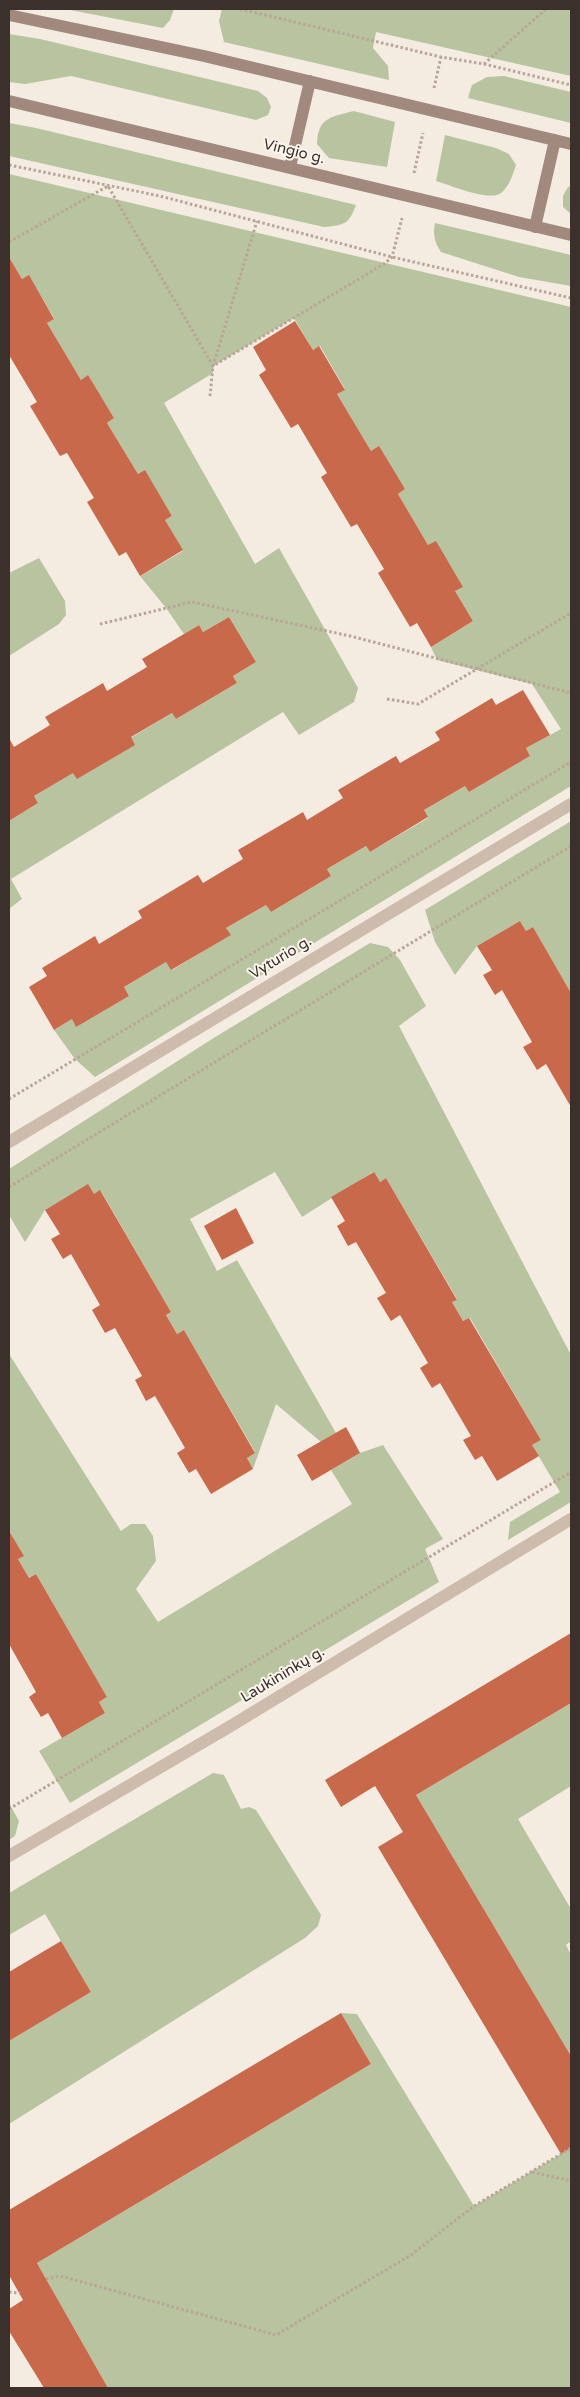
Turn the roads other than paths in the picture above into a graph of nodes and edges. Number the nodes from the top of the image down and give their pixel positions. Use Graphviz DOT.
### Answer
graph roads {
  1 [pos="9,15"];
  2 [pos="310,81"];
  3 [pos="9,101"];
  4 [pos="555,140"];
  5 [pos="571,144"];
  6 [pos="290,167"];
  7 [pos="535,226"];
  8 [pos="571,235"];
  9 [pos="571,804"];
  10 [pos="9,1142"];
  11 [pos="571,1519"];
  12 [pos="9,1856"];
  1 -- 2 [label="main road"];
  2 -- 4 [label="main road"];
  2 -- 6 [label="main road"];
  3 -- 6 [label="main road, Vingio g."];
  4 -- 5 [label="main road"];
  4 -- 7 [label="main road"];
  6 -- 7 [label="main road, Vingio g."];
  7 -- 8 [label="main road, Vingio g."];
  9 -- 10 [label="street, Vyturio g."];
  11 -- 12 [label="street, Laukininkų g."];
}
